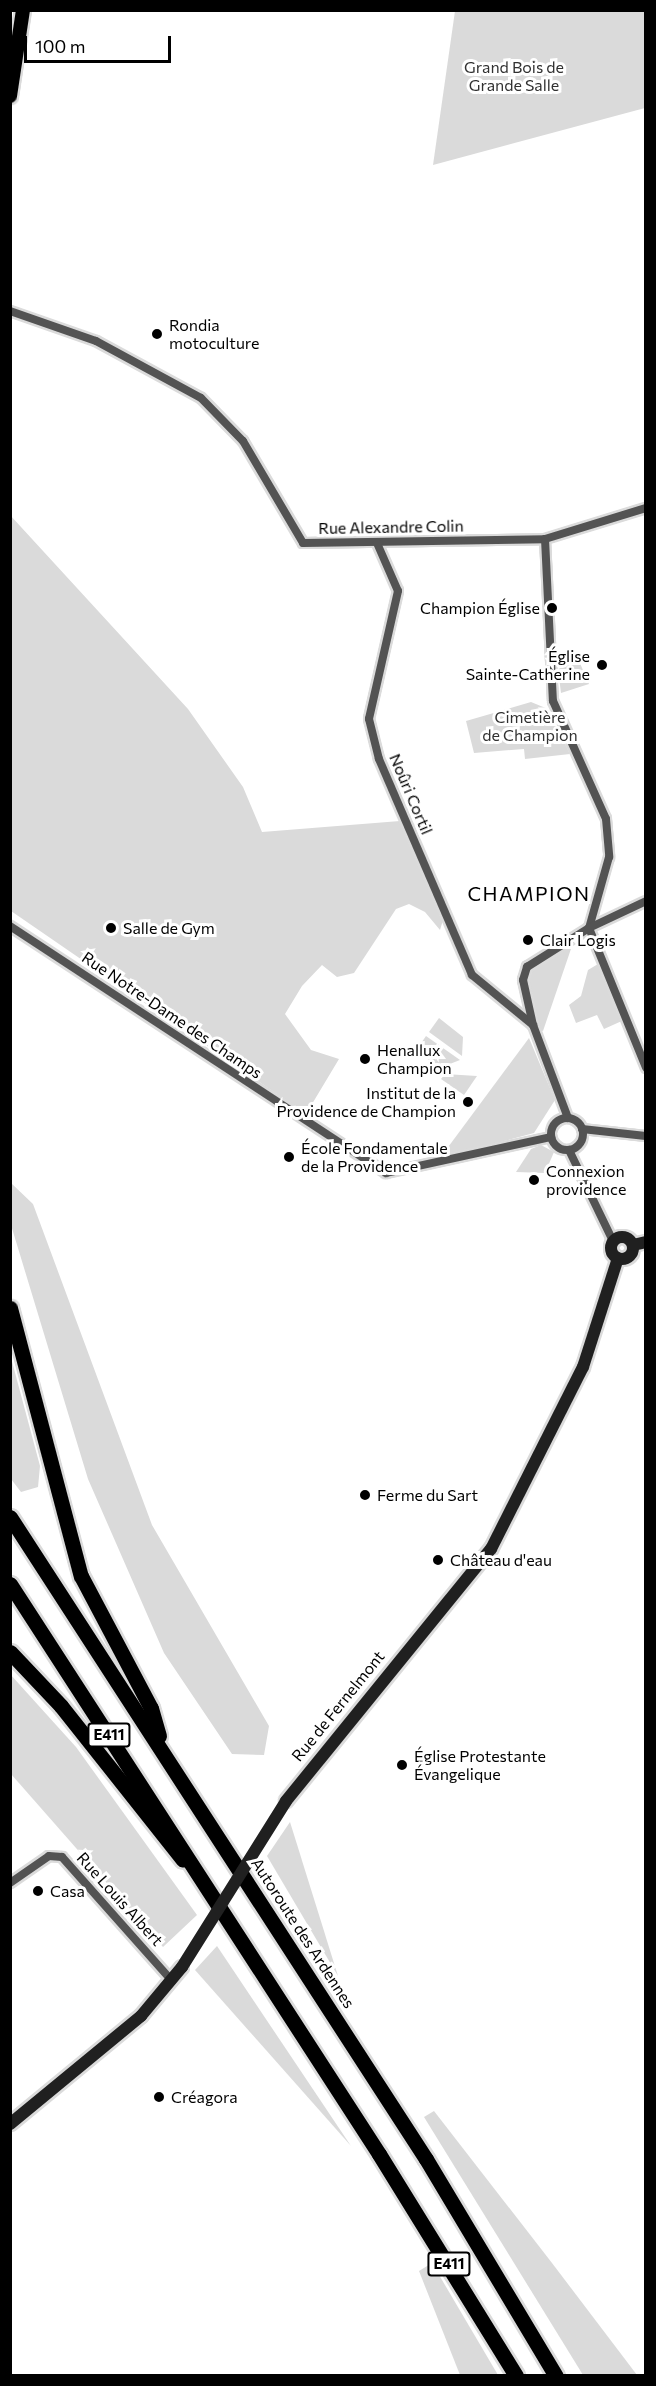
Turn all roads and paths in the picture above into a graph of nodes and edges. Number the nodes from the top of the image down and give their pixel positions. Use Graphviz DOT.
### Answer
graph roads {
  1 [pos="23,10"];
  2 [pos="10,96"];
  3 [pos="10,311"];
  4 [pos="645,508"];
  5 [pos="545,539"];
  6 [pos="376,543"];
  7 [pos="645,901"];
  8 [pos="10,926"];
  9 [pos="589,928"];
  10 [pos="533,1025"];
  11 [pos="645,1068"];
  12 [pos="568,1118"];
  13 [pos="582,1129"];
  14 [pos="645,1136"];
  15 [pos="551,1137"];
  16 [pos="569,1150"];
  17 [pos="613,1241"];
  18 [pos="639,1244"];
  19 [pos="618,1258"];
  20 [pos="10,1308"];
  21 [pos="10,1516"];
  22 [pos="10,1584"];
  23 [pos="10,1652"];
  24 [pos="162,1748"];
  25 [pos="10,1883"];
  26 [pos="208,1886"];
  27 [pos="172,1981"];
  28 [pos="10,2124"];
  29 [pos="516,2376"];
  30 [pos="556,2376"];
  1 -- 2 [label="main road"];
  3 -- 6 [label="street, Rue Alexandre Colin"];
  4 -- 5 [label="street, Rue Alexandre Colin"];
  5 -- 6 [label="street, Rue Alexandre Colin"];
  5 -- 9 [label="street"];
  6 -- 10 [label="street, Noûri Cortil"];
  7 -- 9 [label="street"];
  8 -- 15 [label="street, Rue Notre-Dame des Champs"];
  9 -- 10 [label="street"];
  9 -- 11 [label="street"];
  10 -- 12 [label="street"];
  12 -- 13 [label="street"];
  12 -- 15 [label="street"];
  13 -- 14 [label="street"];
  13 -- 16 [label="street"];
  15 -- 16 [label="street"];
  16 -- 17 [label="street"];
  17 -- 18 [label="street"];
  17 -- 19 [label="street"];
  18 -- 19 [label="street"];
  19 -- 27 [label="street, Rue de Fernelmont, bridge"];
  20 -- 24 [label="highway"];
  21 -- 24 [label="highway, Autoroute des Ardennes / E411"];
  22 -- 26 [label="highway, E411"];
  23 -- 26 [label="highway"];
  24 -- 30 [label="highway, Autoroute des Ardennes / E411"];
  25 -- 27 [label="street, Rue Louis Albert"];
  26 -- 29 [label="highway, E411"];
  27 -- 28 [label="street, Rue de Fernelmont"];
}
